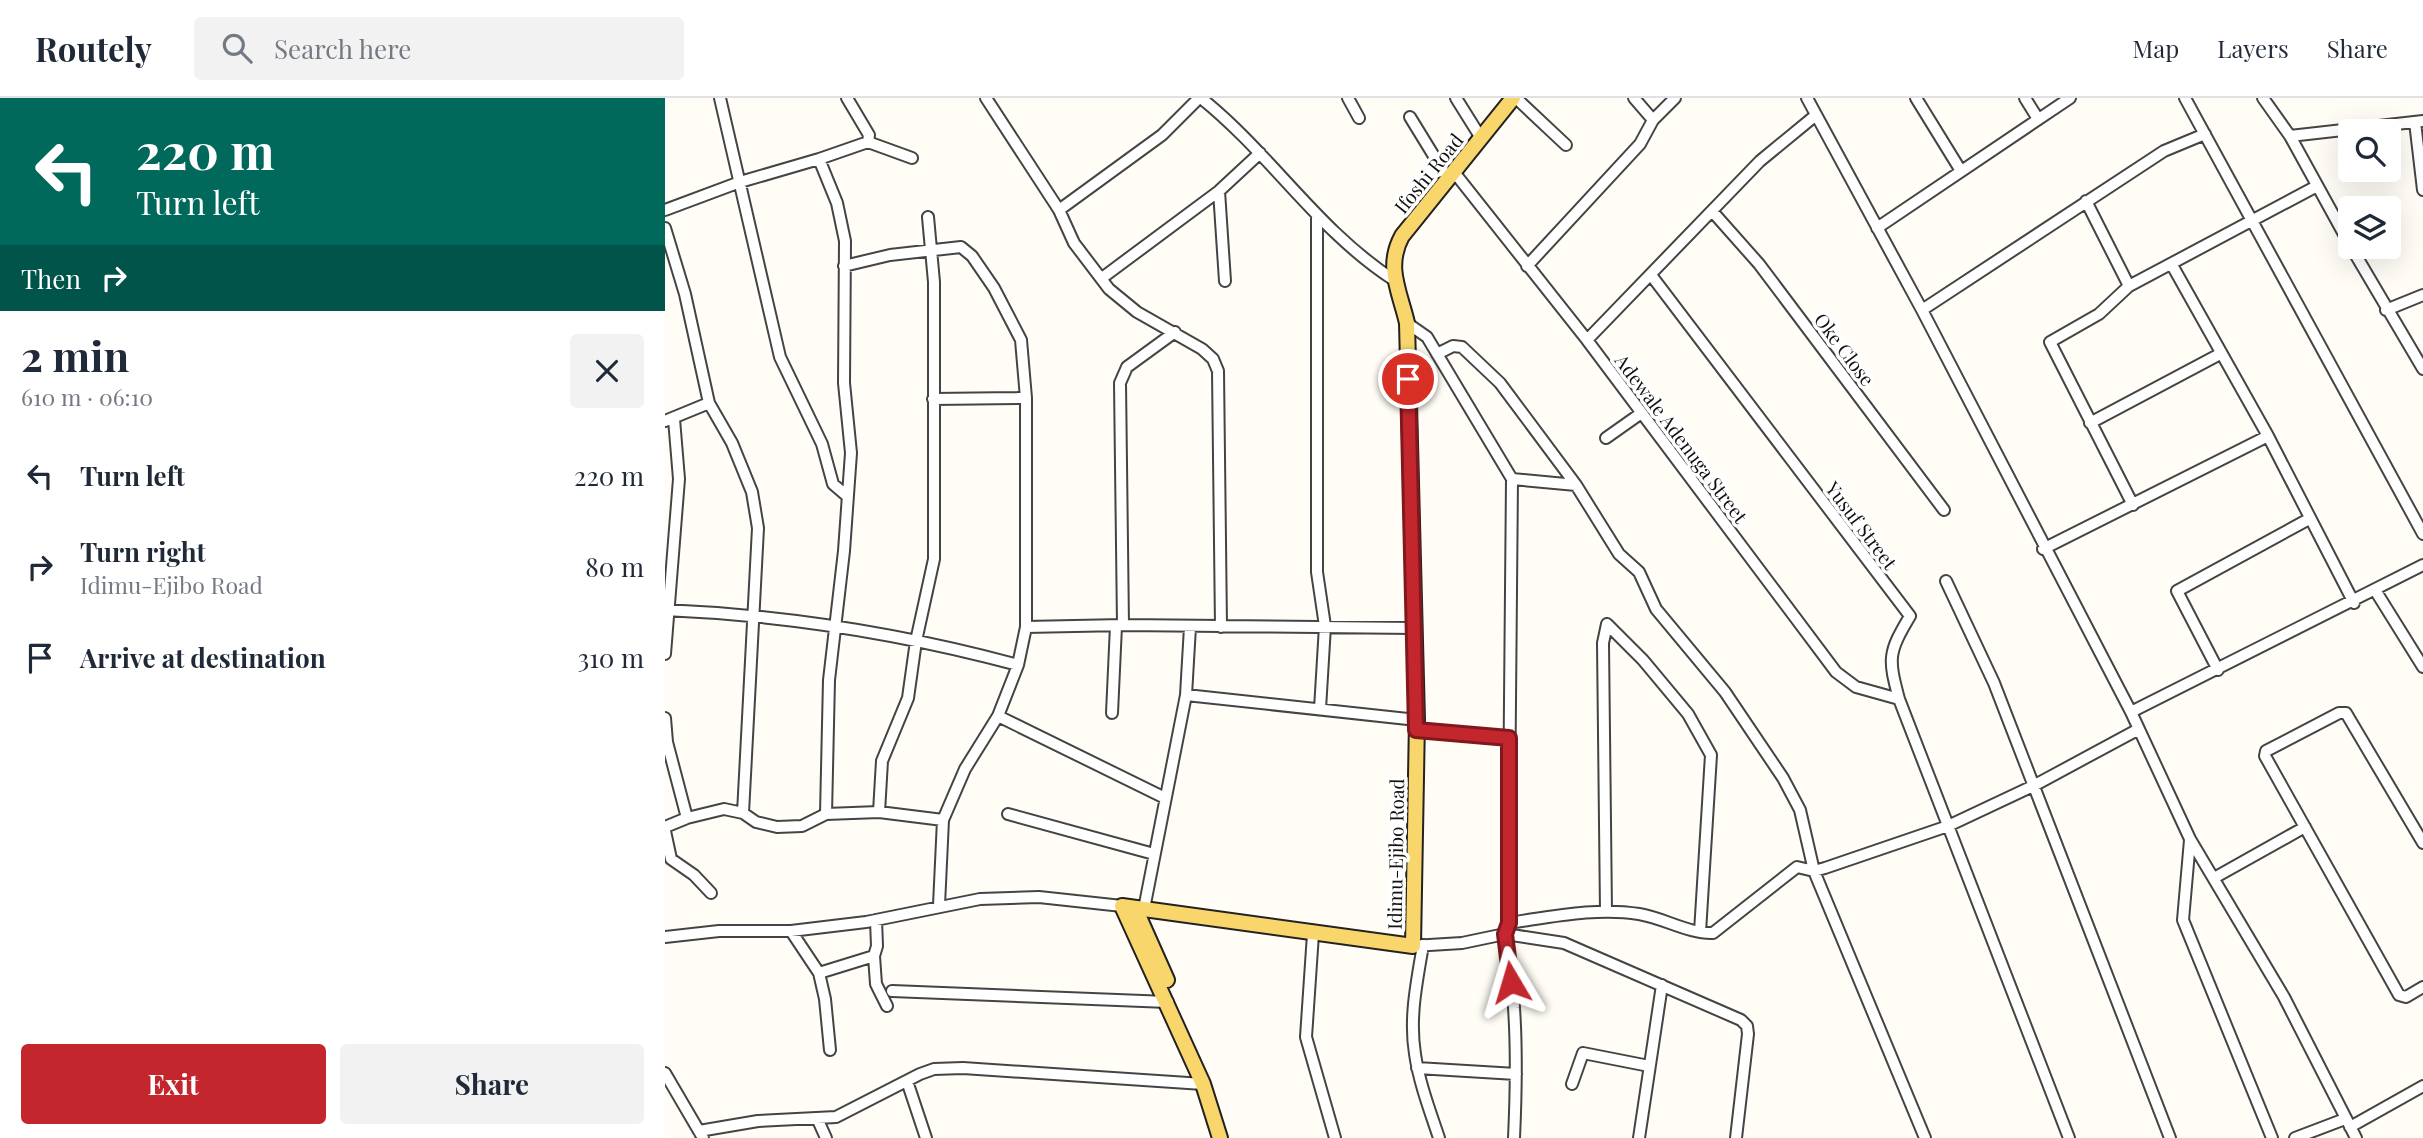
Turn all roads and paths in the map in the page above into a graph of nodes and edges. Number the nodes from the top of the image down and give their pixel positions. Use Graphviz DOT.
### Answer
graph roads {
  1 [pos="720,98"];
  2 [pos="847,98"];
  3 [pos="986,98"];
  4 [pos="1200,98"];
  5 [pos="1348,98"];
  6 [pos="1456,98"];
  7 [pos="1514,98"];
  8 [pos="1634,98"];
  9 [pos="1675,98"];
  10 [pos="1807,98"];
  11 [pos="1916,98"];
  12 [pos="2025,98"];
  13 [pos="2070,98"];
  14 [pos="2185,98"];
  15 [pos="2263,98"];
  16 [pos="1216,102"];
  17 [pos="1816,115"];
  18 [pos="1410,117"];
  19 [pos="1359,118"];
  20 [pos="2038,119"];
  21 [pos="1653,120"];
  22 [pos="2419,122"];
  23 [pos="2205,134"];
  24 [pos="2290,136"];
  25 [pos="1481,138"];
  26 [pos="868,142"];
  27 [pos="1566,145"];
  28 [pos="1260,153"];
  29 [pos="912,158"];
  30 [pos="819,159"];
  31 [pos="1961,172"];
  32 [pos="1451,175"];
  33 [pos="740,181"];
  34 [pos="2317,186"];
  35 [pos="2423,190"];
  36 [pos="1219,191"];
  37 [pos="2085,201"];
  38 [pos="665,210"];
  39 [pos="1059,210"];
  40 [pos="1712,211"];
  41 [pos="928,217"];
  42 [pos="1317,218"];
  43 [pos="2253,223"];
  44 [pos="2338,223"];
  45 [pos="665,228"];
  46 [pos="1877,228"];
  47 [pos="930,251"];
  48 [pos="2358,259"];
  49 [pos="2172,265"];
  50 [pos="844,266"];
  51 [pos="1527,266"];
  52 [pos="1651,275"];
  53 [pos="1102,278"];
  54 [pos="1394,279"];
  55 [pos="1226,281"];
  56 [pos="2129,286"];
  57 [pos="2423,295"];
  58 [pos="1922,310"];
  59 [pos="2386,310"];
  60 [pos="1406,323"];
  61 [pos="1175,332"];
  62 [pos="1587,341"];
  63 [pos="1437,354"];
  64 [pos="2220,354"];
  65 [pos="2423,369"];
  66 [pos="1026,398"];
  67 [pos="933,399"];
  68 [pos="709,403"];
  69 [pos="1640,414"];
  70 [pos="670,420"];
  71 [pos="2090,423"];
  72 [pos="2268,436"];
  73 [pos="1606,438"];
  74 [pos="1512,479"];
  75 [pos="1576,485"];
  76 [pos="848,496"];
  77 [pos="2133,505"];
  78 [pos="1944,510"];
  79 [pos="2419,515"];
  80 [pos="2309,519"];
  81 [pos="2423,534"];
  82 [pos="2043,549"];
  83 [pos="2423,565"];
  84 [pos="1946,581"];
  85 [pos="2375,590"];
  86 [pos="2354,603"];
  87 [pos="666,610"];
  88 [pos="752,617"];
  89 [pos="1120,625"];
  90 [pos="1325,626"];
  91 [pos="837,627"];
  92 [pos="1190,627"];
  93 [pos="1221,627"];
  94 [pos="1026,628"];
  95 [pos="1415,628"];
  96 [pos="916,641"];
  97 [pos="665,654"];
  98 [pos="1018,665"];
  99 [pos="2423,667"];
  100 [pos="2218,670"];
  101 [pos="1186,695"];
  102 [pos="1899,699"];
  103 [pos="1320,709"];
  104 [pos="2131,712"];
  105 [pos="1112,713"];
  106 [pos="998,716"];
  107 [pos="665,718"];
  108 [pos="1417,725"];
  109 [pos="2139,729"];
  110 [pos="1509,738"];
  111 [pos="2035,785"];
  112 [pos="1163,797"];
  113 [pos="879,812"];
  114 [pos="743,813"];
  115 [pos="826,814"];
  116 [pos="1008,814"];
  117 [pos="687,818"];
  118 [pos="943,820"];
  119 [pos="1948,826"];
  120 [pos="2305,827"];
  121 [pos="665,829"];
  122 [pos="2190,839"];
  123 [pos="2423,843"];
  124 [pos="1154,854"];
  125 [pos="1814,871"];
  126 [pos="2214,878"];
  127 [pos="711,892"];
  128 [pos="939,905"];
  129 [pos="1134,908"];
  130 [pos="1606,912"];
  131 [pos="876,920"];
  132 [pos="1509,923"];
  133 [pos="791,931"];
  134 [pos="1700,932"];
  135 [pos="1313,934"];
  136 [pos="1505,934"];
  137 [pos="665,937"];
  138 [pos="1418,946"];
  139 [pos="874,956"];
  140 [pos="819,973"];
  141 [pos="1662,985"];
  142 [pos="2423,987"];
  143 [pos="893,990"];
  144 [pos="1168,1002"];
  145 [pos="887,1006"];
  146 [pos="831,1050"];
  147 [pos="1200,1066"];
  148 [pos="1649,1066"];
  149 [pos="1417,1068"];
  150 [pos="665,1073"];
  151 [pos="1516,1074"];
  152 [pos="907,1081"];
  153 [pos="1203,1084"];
  154 [pos="1572,1084"];
  155 [pos="2423,1086"];
  156 [pos="669,1088"];
  157 [pos="817,1118"];
  158 [pos="2350,1128"];
  159 [pos="701,1135"];
  160 [pos="826,1138"];
  161 [pos="926,1138"];
  162 [pos="1220,1138"];
  163 [pos="1229,1138"];
  164 [pos="1335,1138"];
  165 [pos="1439,1138"];
  166 [pos="1514,1138"];
  167 [pos="1639,1138"];
  168 [pos="1735,1138"];
  169 [pos="1925,1138"];
  170 [pos="2069,1138"];
  171 [pos="2169,1138"];
  172 [pos="2272,1138"];
  173 [pos="2295,1138"];
  1 -- 33 [label="street"];
  2 -- 26 [label="street"];
  3 -- 39 [label="street"];
  4 -- 16 [label="street"];
  4 -- 39 [label="street"];
  5 -- 19 [label="street"];
  6 -- 25 [label="street"];
  7 -- 25 [label="main road, Ifoshi Road"];
  7 -- 27 [label="street"];
  8 -- 21 [label="street"];
  9 -- 21 [label="street"];
  10 -- 17 [label="street"];
  11 -- 31 [label="street"];
  12 -- 20 [label="street"];
  13 -- 20 [label="street"];
  14 -- 23 [label="street"];
  15 -- 24 [label="street"];
  16 -- 28 [label="street"];
  17 -- 40 [label="street"];
  17 -- 46 [label="street"];
  18 -- 32 [label="street, Adewale Adenuga Street"];
  20 -- 31 [label="street"];
  21 -- 51 [label="street"];
  22 -- 24 [label="street"];
  22 -- 35 [label="street"];
  23 -- 37 [label="street"];
  23 -- 43 [label="street"];
  24 -- 34 [label="street"];
  25 -- 32 [label="main road, Ifoshi Road"];
  26 -- 29 [label="street"];
  26 -- 30 [label="street"];
  28 -- 36 [label="street"];
  28 -- 42 [label="street"];
  30 -- 33 [label="street"];
  30 -- 50 [label="street"];
  31 -- 46 [label="street"];
  32 -- 51 [label="street, Adewale Adenuga Street"];
  32 -- 54 [label="main road, Ifoshi Road"];
  33 -- 38 [label="street"];
  33 -- 76 [label="street"];
  34 -- 43 [label="street"];
  34 -- 44 [label="street"];
  36 -- 53 [label="street"];
  36 -- 55 [label="street"];
  37 -- 56 [label="street"];
  37 -- 58 [label="street"];
  39 -- 53 [label="street"];
  40 -- 52 [label="street"];
  40 -- 78 [label="street, Oke Close"];
  41 -- 47 [label="street"];
  42 -- 54 [label="street"];
  42 -- 90 [label="street"];
  43 -- 49 [label="street"];
  43 -- 79 [label="street"];
  45 -- 68 [label="street"];
  46 -- 58 [label="street"];
  47 -- 50 [label="street"];
  47 -- 66 [label="street"];
  47 -- 67 [label="street"];
  48 -- 59 [label="street"];
  49 -- 56 [label="street"];
  49 -- 64 [label="street"];
  50 -- 76 [label="street"];
  51 -- 62 [label="street, Adewale Adenuga Street"];
  52 -- 62 [label="street"];
  52 -- 102 [label="street, Yusuf Street"];
  53 -- 61 [label="street"];
  54 -- 60 [label="main road, Idimu-Ejibo Road"];
  56 -- 71 [label="street"];
  57 -- 59 [label="street"];
  58 -- 82 [label="street"];
  59 -- 65 [label="street"];
  60 -- 63 [label="street"];
  60 -- 95 [label="main road, Idimu-Ejibo Road"];
  61 -- 89 [label="street"];
  61 -- 93 [label="street"];
  62 -- 69 [label="street, Adewale Adenuga Street"];
  63 -- 74 [label="street"];
  63 -- 75 [label="street"];
  64 -- 71 [label="street"];
  64 -- 72 [label="street"];
  66 -- 67 [label="street"];
  66 -- 94 [label="street"];
  67 -- 96 [label="street"];
  68 -- 70 [label="street"];
  68 -- 88 [label="street"];
  69 -- 73 [label="street"];
  69 -- 102 [label="street, Adewale Adenuga Street"];
  70 -- 87 [label="street"];
  71 -- 77 [label="street"];
  72 -- 77 [label="street"];
  72 -- 80 [label="street"];
  74 -- 75 [label="street"];
  74 -- 110 [label="street"];
  75 -- 125 [label="street"];
  76 -- 91 [label="street"];
  77 -- 82 [label="street"];
  79 -- 81 [label="street"];
  80 -- 86 [label="street"];
  80 -- 100 [label="street"];
  82 -- 104 [label="street"];
  83 -- 85 [label="street"];
  84 -- 111 [label="street"];
  85 -- 86 [label="street"];
  85 -- 99 [label="street"];
  86 -- 100 [label="street"];
  87 -- 88 [label="street"];
  87 -- 97 [label="street"];
  88 -- 91 [label="street"];
  88 -- 114 [label="street"];
  89 -- 92 [label="street"];
  89 -- 94 [label="street"];
  89 -- 105 [label="street"];
  90 -- 93 [label="street"];
  90 -- 95 [label="street"];
  90 -- 103 [label="street"];
  91 -- 96 [label="street"];
  91 -- 115 [label="street"];
  92 -- 93 [label="street"];
  92 -- 101 [label="street"];
  94 -- 98 [label="street"];
  95 -- 108 [label="main road, Idimu-Ejibo Road"];
  96 -- 98 [label="street"];
  96 -- 113 [label="street"];
  98 -- 106 [label="street"];
  100 -- 104 [label="street"];
  101 -- 103 [label="street"];
  101 -- 112 [label="street"];
  102 -- 119 [label="street, Yusuf Street"];
  103 -- 108 [label="street"];
  104 -- 109 [label="street"];
  106 -- 112 [label="street"];
  106 -- 118 [label="street"];
  107 -- 117 [label="street"];
  108 -- 110 [label="street"];
  108 -- 138 [label="main road, Idimu-Ejibo Road"];
  109 -- 111 [label="street"];
  109 -- 122 [label="street"];
  110 -- 132 [label="street"];
  111 -- 119 [label="street"];
  111 -- 171 [label="street"];
  112 -- 124 [label="street"];
  113 -- 115 [label="street"];
  113 -- 118 [label="street"];
  114 -- 115 [label="street"];
  114 -- 117 [label="street"];
  116 -- 124 [label="street"];
  117 -- 121 [label="street"];
  118 -- 128 [label="street"];
  119 -- 125 [label="street"];
  119 -- 170 [label="street, Yusuf Street"];
  120 -- 123 [label="street"];
  120 -- 126 [label="street"];
  120 -- 142 [label="street"];
  121 -- 127 [label="street"];
  122 -- 126 [label="street"];
  122 -- 172 [label="street"];
  124 -- 129 [label="street"];
  125 -- 134 [label="street"];
  125 -- 169 [label="street"];
  126 -- 158 [label="street"];
  128 -- 129 [label="street"];
  128 -- 131 [label="street"];
  129 -- 135 [label="main road, Idimu-Ejibo Road"];
  129 -- 144 [label="main road"];
  129 -- 147 [label="main road"];
  130 -- 132 [label="street"];
  130 -- 134 [label="street"];
  130 -- 134 [label="street"];
  131 -- 133 [label="street"];
  131 -- 139 [label="street"];
  132 -- 136 [label="street"];
  133 -- 137 [label="street"];
  133 -- 140 [label="street"];
  135 -- 138 [label="main road, Idimu-Ejibo Road"];
  135 -- 164 [label="street"];
  136 -- 138 [label="street"];
  136 -- 141 [label="street"];
  136 -- 151 [label="street"];
  138 -- 149 [label="street"];
  139 -- 140 [label="street"];
  139 -- 145 [label="street"];
  140 -- 146 [label="street"];
  141 -- 148 [label="street"];
  141 -- 168 [label="street"];
  143 -- 144 [label="street"];
  144 -- 147 [label="main road"];
  147 -- 153 [label="main road"];
  147 -- 163 [label="main road"];
  148 -- 154 [label="street"];
  148 -- 167 [label="street"];
  149 -- 151 [label="street"];
  149 -- 165 [label="street"];
  150 -- 156 [label="street"];
  151 -- 166 [label="street"];
  152 -- 153 [label="street"];
  152 -- 157 [label="street"];
  152 -- 161 [label="street"];
  153 -- 162 [label="main road"];
  155 -- 158 [label="street"];
  156 -- 159 [label="street"];
  157 -- 159 [label="street"];
  157 -- 160 [label="street"];
  158 -- 173 [label="street"];
}
